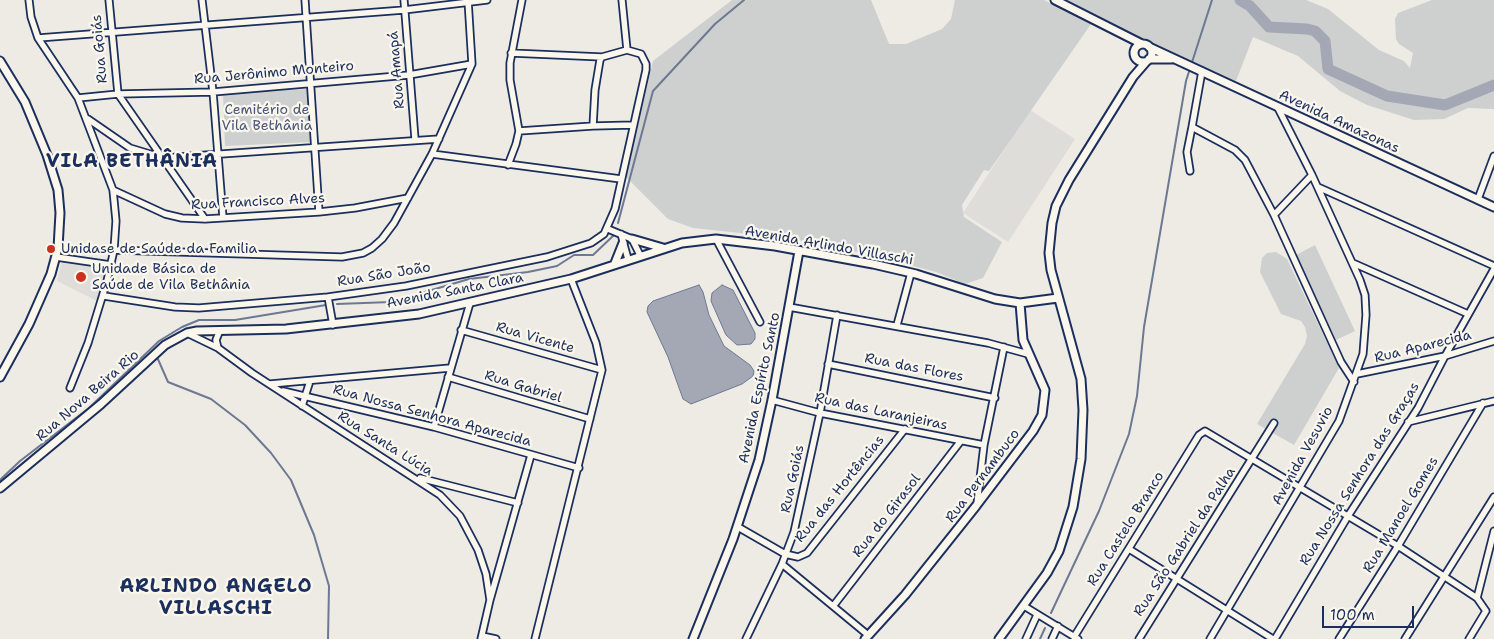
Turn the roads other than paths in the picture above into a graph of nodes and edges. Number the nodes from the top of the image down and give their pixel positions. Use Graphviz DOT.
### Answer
graph roads {
  1 [pos="29,0"];
  2 [pos="109,0"];
  3 [pos="202,0"];
  4 [pos="305,0"];
  5 [pos="404,0"];
  6 [pos="487,0"];
  7 [pos="522,0"];
  8 [pos="622,0"];
  9 [pos="1055,0"];
  10 [pos="469,1"];
  11 [pos="404,10"];
  12 [pos="306,18"];
  13 [pos="206,24"];
  14 [pos="112,33"];
  15 [pos="1124,36"];
  16 [pos="38,38"];
  17 [pos="1146,45"];
  18 [pos="627,50"];
  19 [pos="511,53"];
  20 [pos="1134,54"];
  21 [pos="602,57"];
  22 [pos="1174,59"];
  23 [pos="0,61"];
  24 [pos="1147,61"];
  25 [pos="472,64"];
  26 [pos="1202,71"];
  27 [pos="409,75"];
  28 [pos="1133,77"];
  29 [pos="310,83"];
  30 [pos="213,92"];
  31 [pos="118,94"];
  32 [pos="78,98"];
  33 [pos="1278,108"];
  34 [pos="87,119"];
  35 [pos="633,125"];
  36 [pos="593,126"];
  37 [pos="1192,127"];
  38 [pos="518,131"];
  39 [pos="415,139"];
  40 [pos="439,139"];
  41 [pos="314,148"];
  42 [pos="432,154"];
  43 [pos="217,156"];
  44 [pos="1494,156"];
  45 [pos="163,158"];
  46 [pos="508,165"];
  47 [pos="1190,172"];
  48 [pos="1312,175"];
  49 [pos="621,179"];
  50 [pos="1318,187"];
  51 [pos="113,190"];
  52 [pos="408,198"];
  53 [pos="1478,199"];
  54 [pos="1494,207"];
  55 [pos="320,212"];
  56 [pos="1274,215"];
  57 [pos="223,218"];
  58 [pos="205,219"];
  59 [pos="608,229"];
  60 [pos="621,234"];
  61 [pos="632,239"];
  62 [pos="716,240"];
  63 [pos="682,242"];
  64 [pos="623,243"];
  65 [pos="663,248"];
  66 [pos="114,250"];
  67 [pos="799,251"];
  68 [pos="640,255"];
  69 [pos="56,257"];
  70 [pos="628,259"];
  71 [pos="615,263"];
  72 [pos="1352,263"];
  73 [pos="111,265"];
  74 [pos="1494,268"];
  75 [pos="911,273"];
  76 [pos="571,279"];
  77 [pos="104,296"];
  78 [pos="328,297"];
  79 [pos="1058,298"];
  80 [pos="470,303"];
  81 [pos="1020,303"];
  82 [pos="789,307"];
  83 [pos="1468,314"];
  84 [pos="837,315"];
  85 [pos="760,322"];
  86 [pos="333,325"];
  87 [pos="897,325"];
  88 [pos="220,330"];
  89 [pos="461,330"];
  90 [pos="197,331"];
  91 [pos="187,333"];
  92 [pos="1494,341"];
  93 [pos="218,348"];
  94 [pos="1004,348"];
  95 [pos="1028,354"];
  96 [pos="1445,356"];
  97 [pos="828,364"];
  98 [pos="450,368"];
  99 [pos="602,370"];
  100 [pos="1357,374"];
  101 [pos="0,377"];
  102 [pos="448,377"];
  103 [pos="310,381"];
  104 [pos="1354,382"];
  105 [pos="269,384"];
  106 [pos="70,388"];
  107 [pos="279,390"];
  108 [pos="306,396"];
  109 [pos="995,398"];
  110 [pos="772,400"];
  111 [pos="1494,401"];
  112 [pos="1483,404"];
  113 [pos="302,406"];
  114 [pos="820,413"];
  115 [pos="590,419"];
  116 [pos="1408,422"];
  117 [pos="1274,423"];
  118 [pos="434,427"];
  119 [pos="905,429"];
  120 [pos="960,442"];
  121 [pos="984,445"];
  122 [pos="531,455"];
  123 [pos="1254,459"];
  124 [pos="579,468"];
  125 [pos="413,476"];
  126 [pos="1301,487"];
  127 [pos="0,488"];
  128 [pos="1494,497"];
  129 [pos="518,503"];
  130 [pos="976,506"];
  131 [pos="1348,516"];
  132 [pos="738,527"];
  133 [pos="1494,531"];
  134 [pos="1398,546"];
  135 [pos="1129,549"];
  136 [pos="785,554"];
  137 [pos="782,564"];
  138 [pos="1445,575"];
  139 [pos="1176,577"];
  140 [pos="1477,598"];
  141 [pos="490,600"];
  142 [pos="834,605"];
  143 [pos="1024,606"];
  144 [pos="1228,610"];
  145 [pos="1037,616"];
  146 [pos="1058,626"];
  147 [pos="481,637"];
  148 [pos="867,637"];
  149 [pos="1076,638"];
  150 [pos="496,639"];
  151 [pos="535,639"];
  152 [pos="693,639"];
  153 [pos="746,639"];
  154 [pos="999,639"];
  155 [pos="1026,639"];
  156 [pos="1052,639"];
  157 [pos="1139,639"];
  158 [pos="1210,639"];
  159 [pos="1274,639"];
  160 [pos="1338,639"];
  161 [pos="1405,639"];
  162 [pos="1469,639"];
  1 -- 16 [label="street"];
  2 -- 14 [label="street, Rua Goiás"];
  3 -- 13 [label="street"];
  4 -- 12 [label="street"];
  5 -- 11 [label="street, Rua Amapá"];
  6 -- 10 [label="street"];
  7 -- 19 [label="street"];
  8 -- 18 [label="street"];
  9 -- 15 [label="street, Avenida Amazonas"];
  10 -- 11 [label="street"];
  10 -- 25 [label="street"];
  11 -- 12 [label="street"];
  11 -- 27 [label="street, Rua Amapá"];
  12 -- 13 [label="street"];
  12 -- 29 [label="street"];
  13 -- 14 [label="street"];
  13 -- 30 [label="street"];
  14 -- 16 [label="street"];
  14 -- 31 [label="street, Rua Goiás"];
  15 -- 17 [label="street, Avenida Amazonas"];
  15 -- 20 [label="street"];
  16 -- 32 [label="street"];
  17 -- 20 [label="street"];
  17 -- 22 [label="street, Avenida Amazonas"];
  17 -- 24 [label="street"];
  18 -- 21 [label="street"];
  18 -- 35 [label="street"];
  19 -- 21 [label="street"];
  19 -- 38 [label="street"];
  20 -- 24 [label="street"];
  20 -- 28 [label="street"];
  21 -- 36 [label="street"];
  22 -- 24 [label="street, Avenida Amazonas"];
  22 -- 26 [label="street, Avenida Amazonas"];
  23 -- 69 [label="street"];
  24 -- 28 [label="street"];
  25 -- 27 [label="street, Rua Jerônimo Monteiro"];
  25 -- 40 [label="street"];
  26 -- 33 [label="street, Avenida Amazonas"];
  26 -- 37 [label="street"];
  27 -- 29 [label="street, Rua Jerônimo Monteiro"];
  27 -- 39 [label="street, Rua Amapá"];
  28 -- 79 [label="street"];
  29 -- 30 [label="street, Rua Jerônimo Monteiro"];
  29 -- 41 [label="street"];
  30 -- 31 [label="street, Rua Jerônimo Monteiro"];
  30 -- 43 [label="street"];
  31 -- 32 [label="street, Rua Jerônimo Monteiro"];
  31 -- 45 [label="street, Rua Goiás"];
  32 -- 34 [label="street"];
  33 -- 48 [label="street, Avenida Vesuvio"];
  33 -- 53 [label="street, Avenida Amazonas"];
  34 -- 45 [label="street"];
  34 -- 51 [label="street"];
  35 -- 36 [label="street"];
  35 -- 49 [label="street"];
  36 -- 38 [label="street"];
  37 -- 47 [label="street"];
  37 -- 56 [label="street"];
  38 -- 46 [label="street"];
  39 -- 40 [label="street"];
  39 -- 41 [label="street"];
  40 -- 42 [label="street"];
  41 -- 43 [label="street"];
  41 -- 55 [label="street"];
  42 -- 46 [label="street"];
  42 -- 52 [label="street"];
  43 -- 45 [label="street"];
  43 -- 57 [label="street"];
  44 -- 53 [label="street"];
  45 -- 58 [label="street, Rua Goiás"];
  46 -- 49 [label="street"];
  48 -- 50 [label="street, Avenida Vesuvio"];
  48 -- 56 [label="street"];
  49 -- 59 [label="street"];
  50 -- 72 [label="street, Avenida Vesuvio"];
  50 -- 74 [label="street"];
  51 -- 58 [label="street, Rua Francisco Alves"];
  51 -- 66 [label="street"];
  52 -- 55 [label="street, Rua Francisco Alves"];
  52 -- 66 [label="street"];
  53 -- 54 [label="street, Avenida Amazonas"];
  55 -- 57 [label="street, Rua Francisco Alves"];
  56 -- 104 [label="street"];
  57 -- 58 [label="street, Rua Francisco Alves"];
  59 -- 60 [label="street"];
  59 -- 78 [label="street, Rua São João"];
  60 -- 61 [label="street"];
  60 -- 64 [label="street"];
  61 -- 65 [label="street"];
  61 -- 68 [label="street"];
  62 -- 63 [label="street, Avenida Arlindo Villaschi"];
  62 -- 67 [label="street, Avenida Arlindo Villaschi"];
  62 -- 85 [label="street"];
  63 -- 65 [label="street, Avenida Santa Clara"];
  64 -- 70 [label="street"];
  64 -- 71 [label="street"];
  65 -- 68 [label="street, Avenida Santa Clara"];
  66 -- 73 [label="street"];
  67 -- 75 [label="street, Avenida Arlindo Villaschi"];
  67 -- 82 [label="street, Avenida Espírito Santo"];
  68 -- 70 [label="street, Avenida Santa Clara"];
  69 -- 73 [label="street"];
  69 -- 101 [label="street"];
  70 -- 71 [label="street, Avenida Santa Clara"];
  71 -- 76 [label="street, Avenida Santa Clara"];
  72 -- 83 [label="street"];
  72 -- 100 [label="street, Avenida Vesuvio"];
  73 -- 77 [label="street"];
  74 -- 83 [label="street, Rua Nossa Senhora das Graças"];
  75 -- 81 [label="street, Avenida Arlindo Villaschi"];
  75 -- 87 [label="street"];
  76 -- 80 [label="street, Avenida Santa Clara"];
  76 -- 99 [label="street"];
  77 -- 78 [label="street, Rua São João"];
  77 -- 106 [label="street"];
  78 -- 86 [label="street"];
  79 -- 81 [label="street, Avenida Arlindo Villaschi"];
  79 -- 143 [label="street"];
  80 -- 86 [label="street, Avenida Santa Clara"];
  80 -- 89 [label="street"];
  81 -- 95 [label="street, Rua Pernambuco"];
  82 -- 84 [label="street"];
  82 -- 110 [label="street, Avenida Espírito Santo"];
  83 -- 96 [label="street, Rua Nossa Senhora das Graças"];
  84 -- 87 [label="street"];
  84 -- 97 [label="street, Rua Goiás"];
  86 -- 88 [label="street, Avenida Santa Clara"];
  87 -- 94 [label="street"];
  88 -- 90 [label="street, Avenida Santa Clara"];
  88 -- 93 [label="street"];
  89 -- 98 [label="street"];
  89 -- 99 [label="street, Rua Vicente"];
  90 -- 91 [label="street, Rua Nova Beira Rio"];
  91 -- 93 [label="street, Rua Santa Lúcia"];
  91 -- 127 [label="street, Rua Nova Beira Rio"];
  92 -- 96 [label="street, Rua Aparecida"];
  93 -- 105 [label="street, Rua Santa Lúcia"];
  94 -- 95 [label="street"];
  94 -- 109 [label="street"];
  95 -- 130 [label="street, Rua Pernambuco"];
  96 -- 100 [label="street, Rua Aparecida"];
  96 -- 116 [label="street, Rua Nossa Senhora das Graças"];
  97 -- 109 [label="street, Rua das Flores"];
  97 -- 114 [label="street, Rua Goiás"];
  98 -- 102 [label="street"];
  98 -- 103 [label="street"];
  99 -- 115 [label="street"];
  100 -- 104 [label="street, Avenida Vesuvio"];
  102 -- 115 [label="street, Rua Gabriel"];
  102 -- 118 [label="street"];
  103 -- 105 [label="street"];
  103 -- 108 [label="street"];
  104 -- 126 [label="street, Avenida Vesuvio"];
  105 -- 107 [label="street, Rua Santa Lúcia"];
  107 -- 108 [label="street, Rua Nossa Senhora Aparecida"];
  107 -- 113 [label="street, Rua Santa Lúcia"];
  108 -- 113 [label="street"];
  108 -- 118 [label="street, Rua Nossa Senhora Aparecida"];
  109 -- 121 [label="street"];
  110 -- 114 [label="street, Rua das Laranjeiras"];
  110 -- 132 [label="street, Avenida Espírito Santo"];
  111 -- 112 [label="street"];
  112 -- 116 [label="street"];
  112 -- 134 [label="street, Rua Manoel Gomes"];
  113 -- 125 [label="street, Rua Santa Lúcia"];
  114 -- 119 [label="street, Rua das Laranjeiras"];
  114 -- 136 [label="street, Rua Goiás"];
  115 -- 124 [label="street"];
  116 -- 131 [label="street, Rua Nossa Senhora das Graças"];
  117 -- 123 [label="street, Rua São Gabriel da Palha"];
  118 -- 122 [label="street, Rua Nossa Senhora Aparecida"];
  119 -- 120 [label="street, Rua das Laranjeiras"];
  119 -- 136 [label="street, Rua das Hortências"];
  120 -- 121 [label="street, Rua das Laranjeiras"];
  120 -- 142 [label="street, Rua do Girasol"];
  121 -- 130 [label="street"];
  122 -- 124 [label="street, Rua Nossa Senhora Aparecida"];
  122 -- 129 [label="street"];
  123 -- 126 [label="street"];
  123 -- 135 [label="street, Rua Castelo Branco"];
  123 -- 139 [label="street, Rua São Gabriel da Palha"];
  124 -- 151 [label="street"];
  125 -- 129 [label="street"];
  125 -- 141 [label="street, Rua Santa Lúcia"];
  126 -- 131 [label="street"];
  126 -- 144 [label="street, Avenida Vesuvio"];
  128 -- 138 [label="street"];
  129 -- 141 [label="street"];
  130 -- 148 [label="street, Rua Pernambuco"];
  131 -- 134 [label="street"];
  131 -- 159 [label="street, Rua Nossa Senhora das Graças"];
  132 -- 136 [label="street, Rua das Hortências"];
  132 -- 152 [label="street, Avenida Espírito Santo"];
  133 -- 140 [label="street"];
  134 -- 138 [label="street"];
  134 -- 160 [label="street, Rua Manoel Gomes"];
  135 -- 139 [label="street"];
  135 -- 149 [label="street, Rua Castelo Branco"];
  136 -- 137 [label="street, Rua Goiás"];
  137 -- 142 [label="street"];
  137 -- 153 [label="street, Rua Goiás"];
  138 -- 140 [label="street"];
  138 -- 161 [label="street"];
  139 -- 144 [label="street"];
  139 -- 157 [label="street, Rua São Gabriel da Palha"];
  140 -- 162 [label="street"];
  141 -- 147 [label="street"];
  142 -- 148 [label="street"];
  143 -- 145 [label="street"];
  143 -- 154 [label="street"];
  144 -- 158 [label="street, Avenida Vesuvio"];
  144 -- 159 [label="street"];
  145 -- 146 [label="street"];
  145 -- 155 [label="street"];
  146 -- 149 [label="street"];
  146 -- 156 [label="street"];
  147 -- 150 [label="street"];
}
